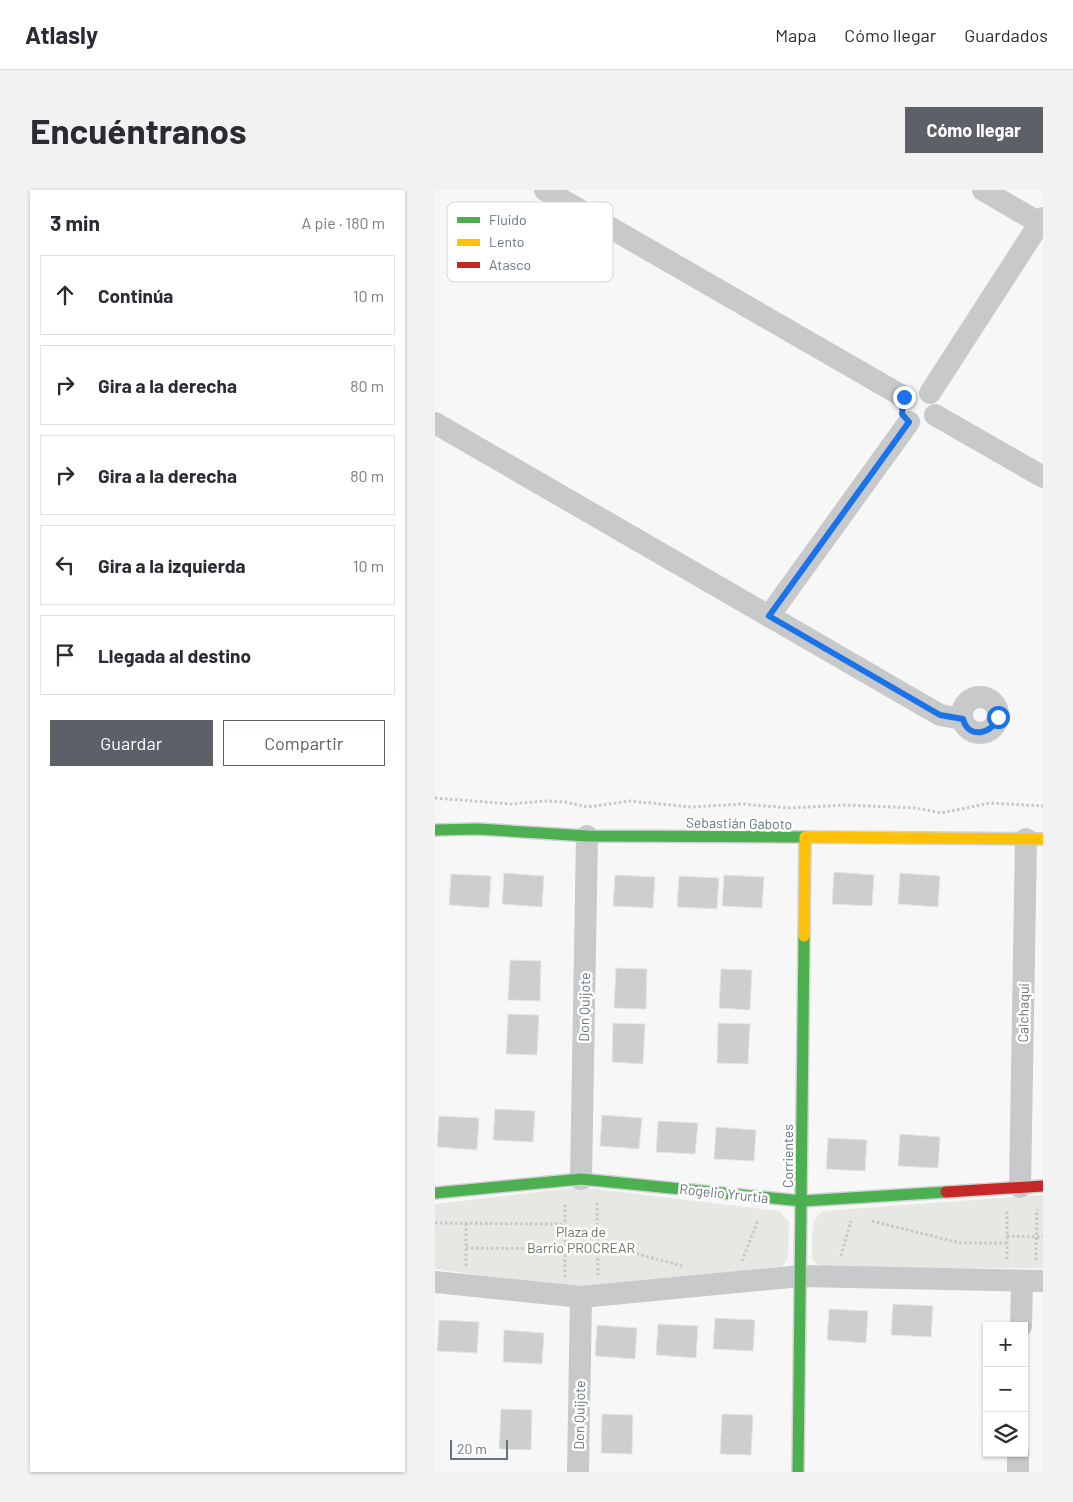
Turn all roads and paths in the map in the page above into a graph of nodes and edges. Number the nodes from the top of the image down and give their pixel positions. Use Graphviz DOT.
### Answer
graph roads {
  1 [pos="545,190"];
  2 [pos="983,190"];
  3 [pos="566,202"];
  4 [pos="1042,222"];
  5 [pos="613,229"];
  6 [pos="931,393"];
  7 [pos="904,397"];
  8 [pos="935,415"];
  9 [pos="909,422"];
  10 [pos="435,423"];
  11 [pos="1043,477"];
  12 [pos="769,616"];
  13 [pos="963,719"];
  14 [pos="435,798"];
  15 [pos="1043,806"];
  16 [pos="435,830"];
  17 [pos="587,836"];
  18 [pos="805,839"];
  19 [pos="1035,839"];
  20 [pos="1043,1186"];
  21 [pos="573,1187"];
  22 [pos="435,1193"];
  23 [pos="597,1194"];
  24 [pos="1021,1197"];
  25 [pos="802,1200"];
  26 [pos="761,1214"];
  27 [pos="852,1216"];
  28 [pos="870,1220"];
  29 [pos="435,1223"];
  30 [pos="466,1224"];
  31 [pos="566,1224"];
  32 [pos="1007,1236"];
  33 [pos="1036,1237"];
  34 [pos="1043,1237"];
  35 [pos="598,1238"];
  36 [pos="565,1239"];
  37 [pos="598,1243"];
  38 [pos="1007,1243"];
  39 [pos="465,1248"];
  40 [pos="565,1249"];
  41 [pos="839,1264"];
  42 [pos="686,1267"];
  43 [pos="739,1268"];
  44 [pos="466,1269"];
  45 [pos="1027,1274"];
  46 [pos="801,1276"];
  47 [pos="435,1282"];
  48 [pos="599,1283"];
  49 [pos="573,1290"];
  50 [pos="1021,1322"];
  51 [pos="1018,1457"];
  52 [pos="579,1472"];
  53 [pos="798,1472"];
  54 [pos="1018,1472"];
  1 -- 3 [label="street"];
  2 -- 4 [label="street"];
  4 -- 6 [label="street"];
  5 -- 7 [label="street"];
  6 -- 7 [label="street"];
  6 -- 8 [label="street"];
  7 -- 9 [label="street"];
  8 -- 9 [label="street"];
  8 -- 11 [label="street"];
  9 -- 12 [label="street"];
  10 -- 12 [label="street"];
  12 -- 13 [label="street"];
  14 -- 15 [label="path"];
  16 -- 17 [label="street, Sebastián Gaboto"];
  17 -- 18 [label="street, Sebastián Gaboto"];
  17 -- 21 [label="street, Don Quijote"];
  18 -- 19 [label="street, Sebastián Gaboto"];
  18 -- 25 [label="street, Corrientes"];
  19 -- 24 [label="street, Calchaquí"];
  20 -- 24 [label="street, Rogelio Yrurtia"];
  21 -- 22 [label="street, Rogelio Yrurtia"];
  21 -- 25 [label="street, Rogelio Yrurtia"];
  21 -- 31 [label="path"];
  23 -- 35 [label="path"];
  24 -- 25 [label="street, Rogelio Yrurtia"];
  24 -- 32 [label="path"];
  24 -- 33 [label="path"];
  25 -- 46 [label="street, Corrientes"];
  26 -- 43 [label="path"];
  27 -- 41 [label="path"];
  28 -- 38 [label="path"];
  29 -- 30 [label="path"];
  30 -- 31 [label="path"];
  30 -- 39 [label="path"];
  31 -- 36 [label="path"];
  32 -- 33 [label="path"];
  32 -- 38 [label="path"];
  33 -- 34 [label="path"];
  33 -- 45 [label="path"];
  35 -- 36 [label="path"];
  35 -- 37 [label="path"];
  36 -- 40 [label="path"];
  37 -- 42 [label="path"];
  37 -- 48 [label="path"];
  38 -- 45 [label="path"];
  39 -- 40 [label="path"];
  39 -- 44 [label="path"];
  40 -- 49 [label="path"];
  45 -- 46 [label="street"];
  45 -- 50 [label="street"];
  46 -- 49 [label="street"];
  46 -- 53 [label="street, Corrientes"];
  47 -- 49 [label="street"];
  49 -- 52 [label="street, Don Quijote"];
  51 -- 54 [label="street"];
}
